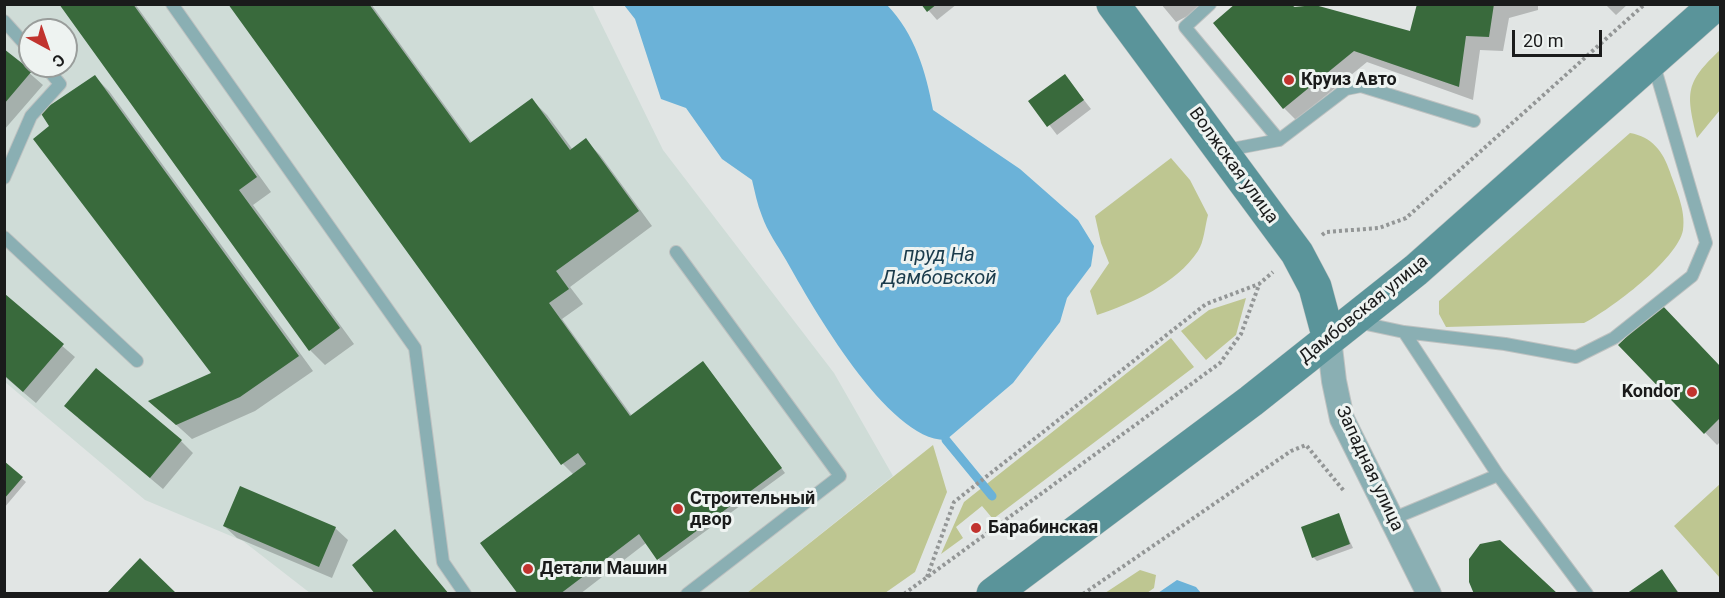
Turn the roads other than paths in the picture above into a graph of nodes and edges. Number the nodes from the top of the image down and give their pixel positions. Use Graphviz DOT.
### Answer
graph roads {
  1 [pos="172,4"];
  2 [pos="1113,4"];
  3 [pos="1210,4"];
  4 [pos="1716,4"];
  5 [pos="4,21"];
  6 [pos="18,37"];
  7 [pos="1652,61"];
  8 [pos="55,78"];
  9 [pos="1474,121"];
  10 [pos="1279,140"];
  11 [pos="1222,151"];
  12 [pos="4,178"];
  13 [pos="4,237"];
  14 [pos="676,252"];
  15 [pos="1341,330"];
  16 [pos="1404,332"];
  17 [pos="137,361"];
  18 [pos="1498,475"];
  19 [pos="1392,519"];
  20 [pos="465,594"];
  21 [pos="687,594"];
  22 [pos="993,594"];
  23 [pos="1429,594"];
  24 [pos="1587,594"];
  1 -- 20 [label="lane"];
  2 -- 11 [label="main road, Волжская улица"];
  3 -- 10 [label="lane"];
  4 -- 7 [label="main road, Дамбовская улица"];
  5 -- 6 [label="lane"];
  7 -- 15 [label="main road, Дамбовская улица"];
  7 -- 16 [label="lane"];
  8 -- 12 [label="lane"];
  9 -- 10 [label="lane"];
  10 -- 11 [label="lane"];
  11 -- 15 [label="main road, Волжская улица"];
  13 -- 17 [label="lane"];
  14 -- 21 [label="lane"];
  15 -- 16 [label="lane"];
  15 -- 19 [label="street, Западная улица"];
  15 -- 22 [label="main road, Дамбовская улица"];
  16 -- 18 [label="lane"];
  18 -- 19 [label="lane"];
  18 -- 24 [label="lane"];
  19 -- 23 [label="street, Западная улица"];
}
